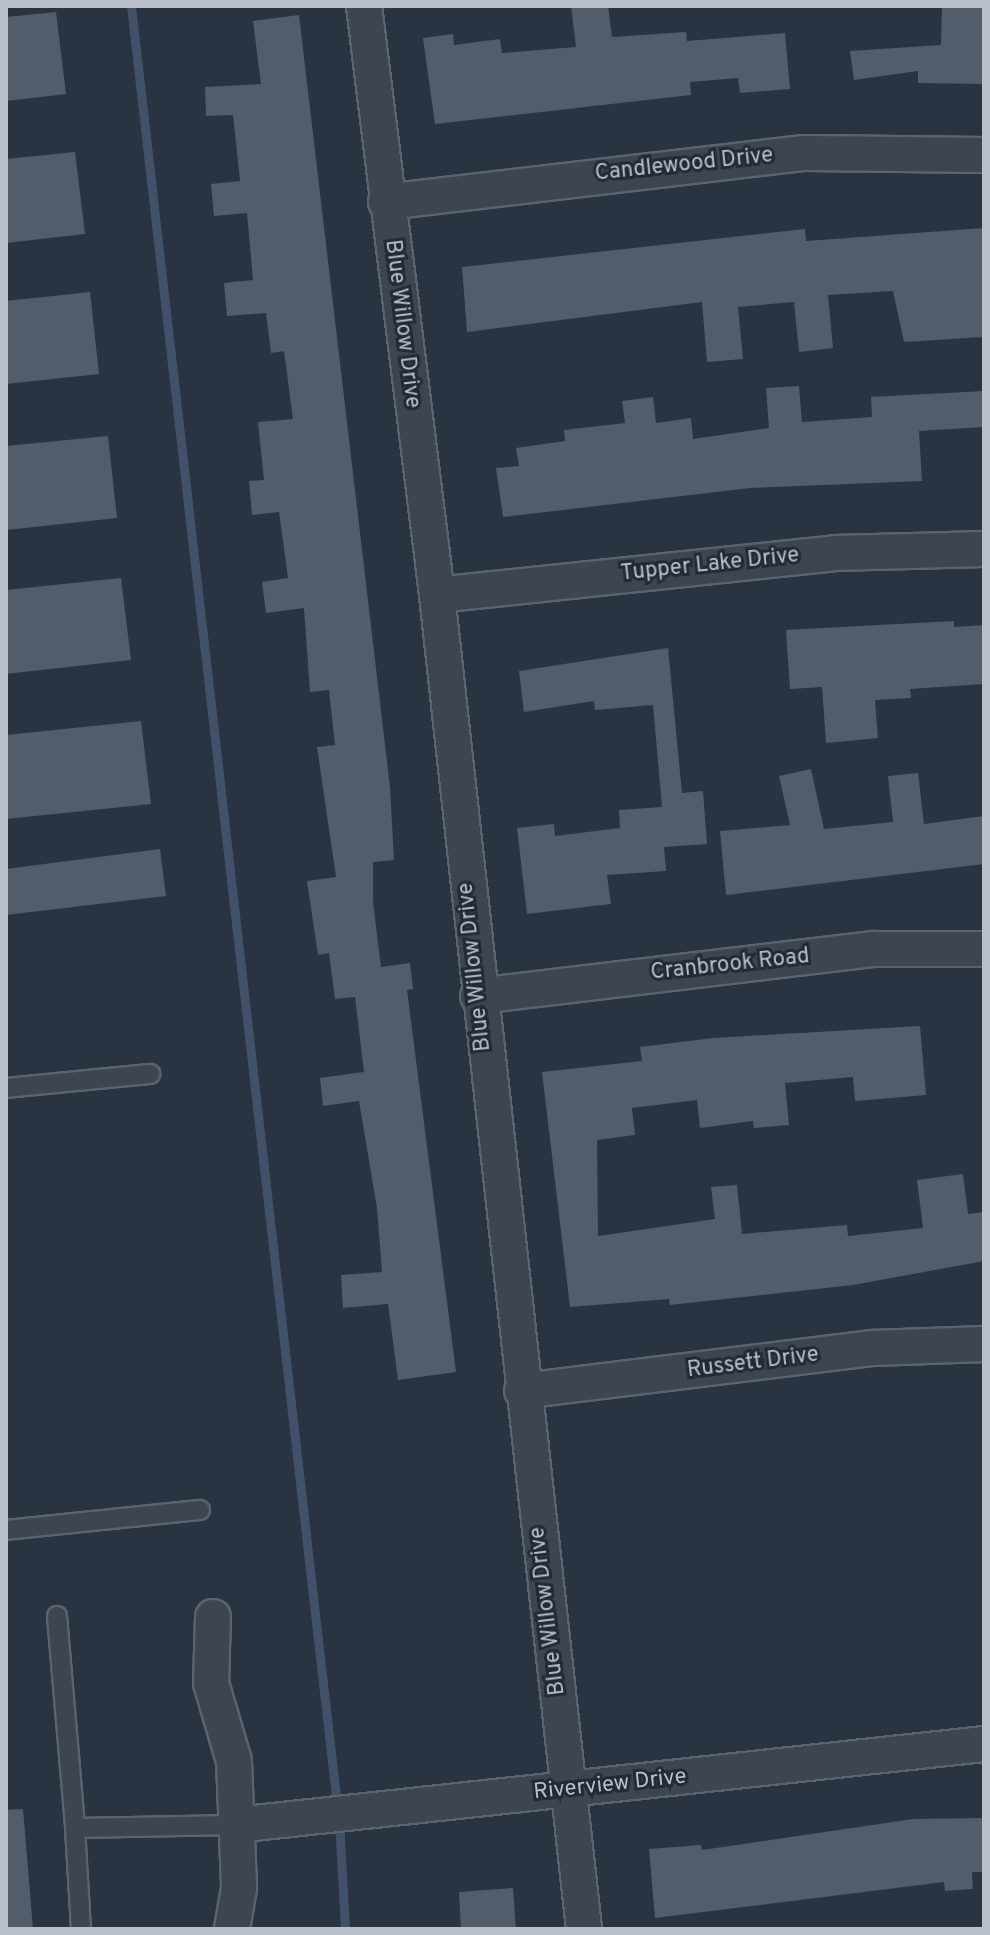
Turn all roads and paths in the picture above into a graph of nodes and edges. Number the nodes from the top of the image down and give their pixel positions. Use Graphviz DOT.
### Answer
graph roads {
  1 [pos="364,6"];
  2 [pos="984,155"];
  3 [pos="386,202"];
  4 [pos="984,549"];
  5 [pos="437,595"];
  6 [pos="984,949"];
  7 [pos="478,996"];
  8 [pos="150,1074"];
  9 [pos="6,1088"];
  10 [pos="984,1344"];
  11 [pos="522,1391"];
  12 [pos="200,1510"];
  13 [pos="6,1530"];
  14 [pos="57,1616"];
  15 [pos="213,1617"];
  16 [pos="984,1744"];
  17 [pos="569,1790"];
  18 [pos="236,1825"];
  19 [pos="75,1828"];
  20 [pos="81,1929"];
  21 [pos="232,1929"];
  22 [pos="584,1929"];
  1 -- 3 [label="street, Blue Willow Drive"];
  2 -- 3 [label="street, Candlewood Drive"];
  3 -- 5 [label="street, Blue Willow Drive"];
  4 -- 5 [label="street, Tupper Lake Drive"];
  5 -- 7 [label="street, Blue Willow Drive"];
  6 -- 7 [label="street, Cranbrook Road"];
  7 -- 11 [label="street, Blue Willow Drive"];
  8 -- 9 [label="lane"];
  10 -- 11 [label="street, Russett Drive"];
  11 -- 17 [label="street, Blue Willow Drive"];
  12 -- 13 [label="lane"];
  14 -- 19 [label="lane"];
  15 -- 18 [label="street"];
  16 -- 17 [label="street, Riverview Drive"];
  17 -- 18 [label="street, Riverview Drive"];
  17 -- 22 [label="street, Blue Willow Drive"];
  18 -- 19 [label="lane"];
  18 -- 21 [label="street"];
  19 -- 20 [label="lane"];
}
